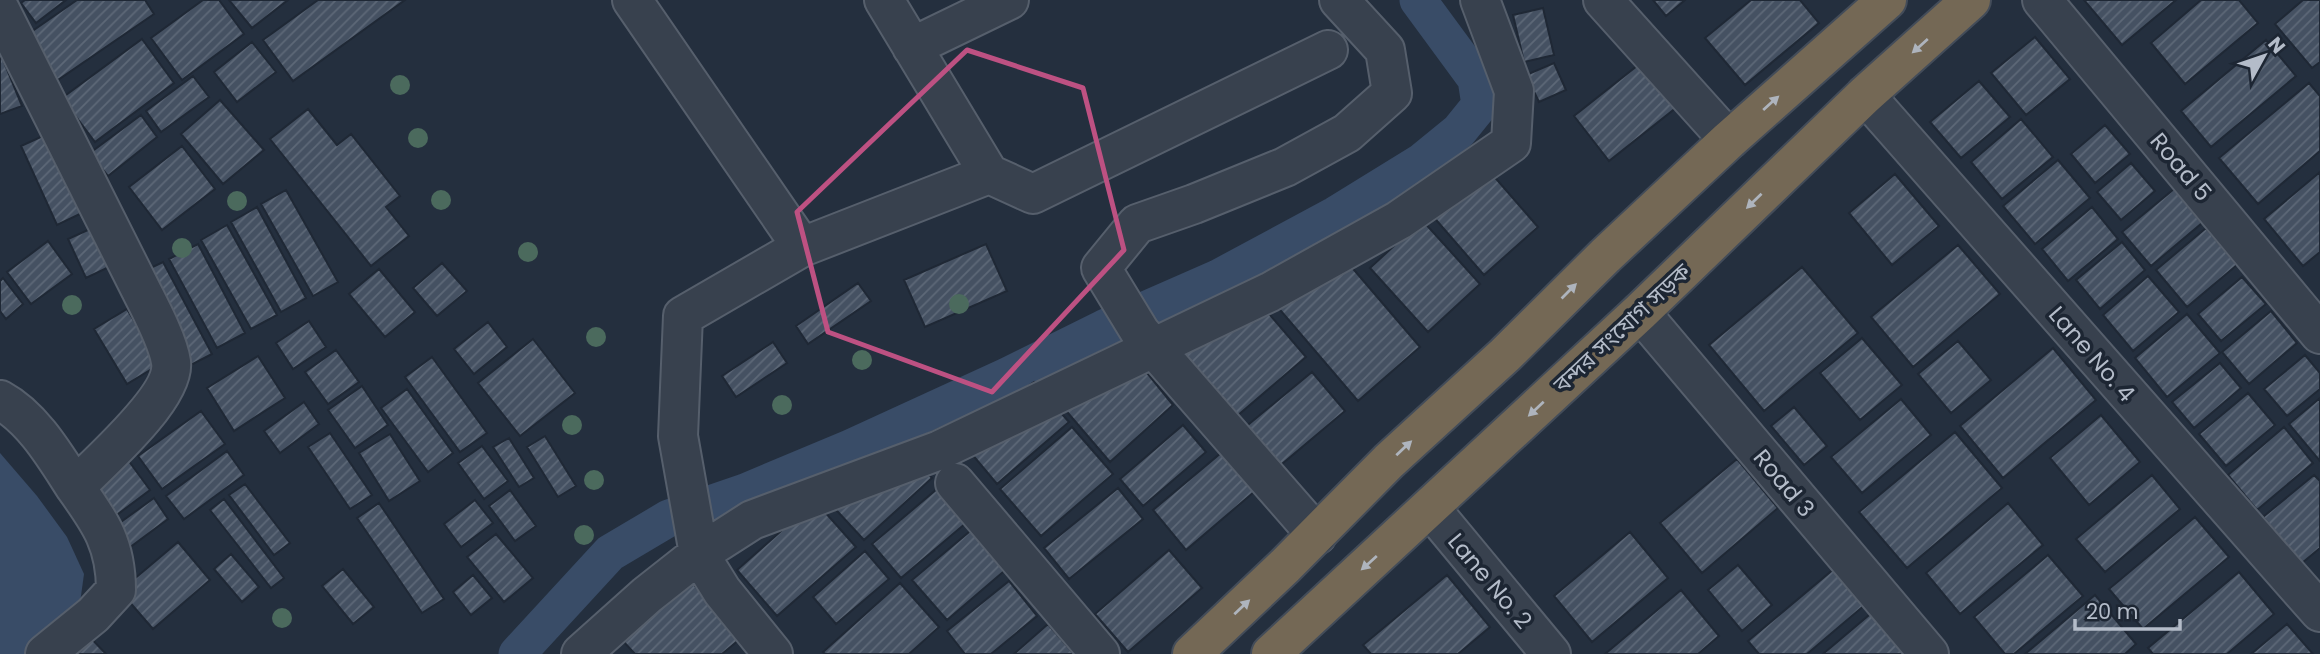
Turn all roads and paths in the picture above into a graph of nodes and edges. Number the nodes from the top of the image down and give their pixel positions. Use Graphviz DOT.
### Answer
graph roads {
  1 [pos="632,0"];
  2 [pos="884,0"];
  3 [pos="1009,0"];
  4 [pos="1339,0"];
  5 [pos="1480,0"];
  6 [pos="1603,0"];
  7 [pos="1887,0"];
  8 [pos="1971,0"];
  9 [pos="2042,0"];
  10 [pos="0,10"];
  11 [pos="912,47"];
  12 [pos="1328,50"];
  13 [pos="1865,95"];
  14 [pos="1729,140"];
  15 [pos="989,174"];
  16 [pos="802,247"];
  17 [pos="1640,312"];
  18 [pos="2320,334"];
  19 [pos="0,400"];
  20 [pos="955,483"];
  21 [pos="75,487"];
  22 [pos="1430,508"];
  23 [pos="1317,535"];
  24 [pos="699,554"];
  25 [pos="2320,612"];
  26 [pos="45,654"];
  27 [pos="581,654"];
  28 [pos="773,654"];
  29 [pos="1100,654"];
  30 [pos="1192,654"];
  31 [pos="1271,654"];
  32 [pos="1550,654"];
  33 [pos="1929,654"];
  1 -- 16 [label="street"];
  2 -- 11 [label="street"];
  3 -- 11 [label="street"];
  4 -- 23 [label="street"];
  5 -- 24 [label="street"];
  6 -- 14 [label="street"];
  14 -- 7 [label="highway, one-way"];
  8 -- 13 [label="highway, বন্দর সংযোগ সড়ক, one-way"];
  9 -- 18 [label="street, Road 5"];
  10 -- 21 [label="street"];
  11 -- 15 [label="street"];
  12 -- 15 [label="street"];
  13 -- 17 [label="highway, বন্দর সংযোগ সড়ক, one-way"];
  13 -- 25 [label="street, Lane No. 4"];
  23 -- 14 [label="highway, one-way"];
  15 -- 16 [label="street"];
  16 -- 24 [label="street"];
  17 -- 22 [label="highway, বন্দর সংযোগ সড়ক, one-way"];
  17 -- 33 [label="street, Road 3"];
  19 -- 21 [label="street"];
  20 -- 29 [label="street"];
  21 -- 26 [label="street"];
  22 -- 31 [label="highway, বন্দর সংযোগ সড়ক, one-way"];
  22 -- 32 [label="street, Lane No. 2"];
  30 -- 23 [label="highway, one-way"];
  24 -- 27 [label="street"];
  24 -- 28 [label="street"];
}
